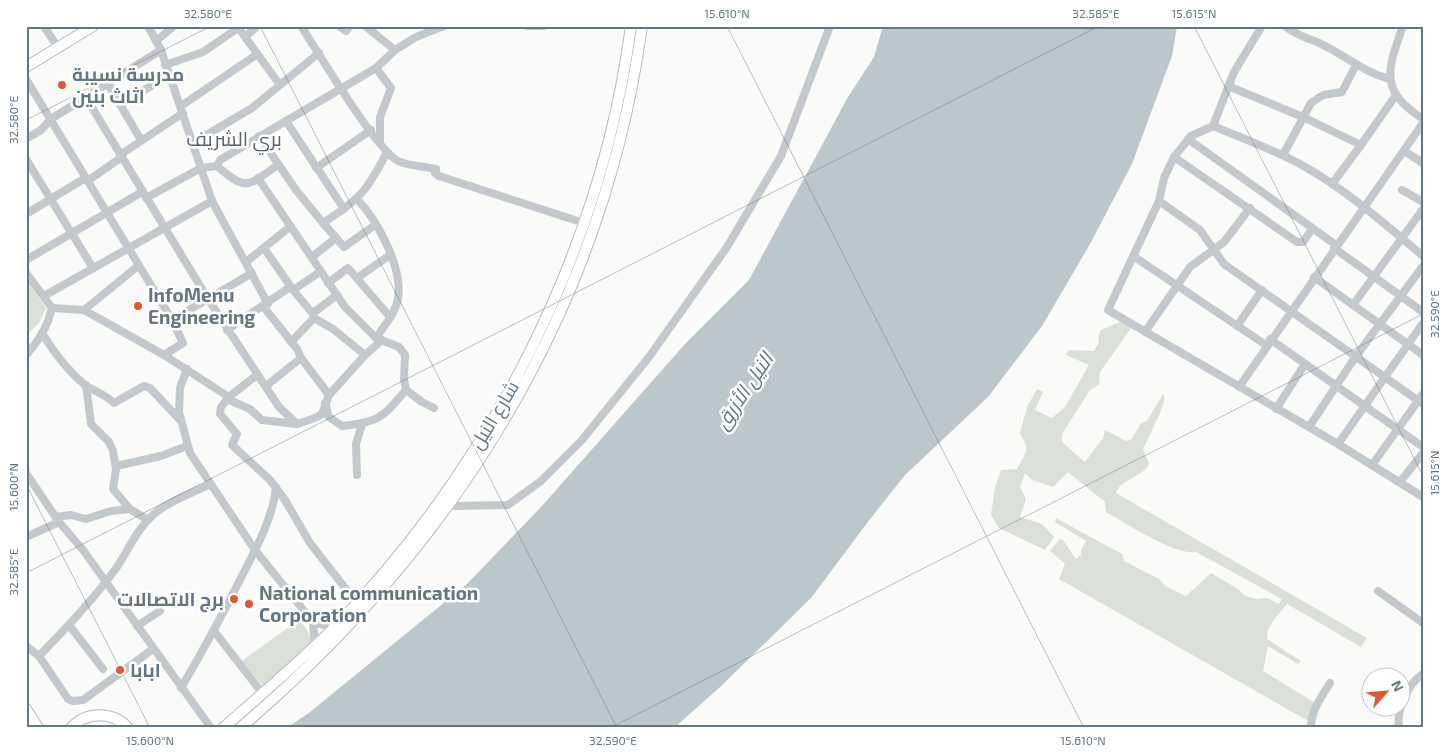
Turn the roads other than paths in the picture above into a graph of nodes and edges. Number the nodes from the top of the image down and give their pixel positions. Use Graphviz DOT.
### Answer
graph roads {
  1 [pos="44,26"];
  2 [pos="93,26"];
  3 [pos="148,26"];
  4 [pos="174,26"];
  5 [pos="257,26"];
  6 [pos="301,26"];
  7 [pos="339,26"];
  8 [pos="350,26"];
  9 [pos="365,26"];
  10 [pos="444,26"];
  11 [pos="527,26"];
  12 [pos="544,26"];
  13 [pos="631,26"];
  14 [pos="642,26"];
  15 [pos="830,26"];
  16 [pos="1262,26"];
  17 [pos="1285,26"];
  18 [pos="1403,26"];
  19 [pos="237,27"];
  20 [pos="76,31"];
  21 [pos="245,37"];
  22 [pos="156,41"];
  23 [pos="58,48"];
  24 [pos="160,50"];
  25 [pos="395,50"];
  26 [pos="319,53"];
  27 [pos="256,55"];
  28 [pos="1356,64"];
  29 [pos="165,65"];
  30 [pos="26,67"];
  31 [pos="376,68"];
  32 [pos="169,75"];
  33 [pos="26,79"];
  34 [pos="1390,79"];
  35 [pos="108,84"];
  36 [pos="280,85"];
  37 [pos="1228,86"];
  38 [pos="342,87"];
  39 [pos="85,96"];
  40 [pos="1396,96"];
  41 [pos="120,105"];
  42 [pos="182,109"];
  43 [pos="1303,117"];
  44 [pos="51,119"];
  45 [pos="286,121"];
  46 [pos="1423,121"];
  47 [pos="1213,126"];
  48 [pos="371,130"];
  49 [pos="259,136"];
  50 [pos="1188,138"];
  51 [pos="26,139"];
  52 [pos="142,140"];
  53 [pos="193,143"];
  54 [pos="380,144"];
  55 [pos="1361,145"];
  56 [pos="1404,151"];
  57 [pos="387,152"];
  58 [pos="120,155"];
  59 [pos="1283,155"];
  60 [pos="1174,157"];
  61 [pos="26,159"];
  62 [pos="1423,163"];
  63 [pos="278,165"];
  64 [pos="217,166"];
  65 [pos="201,168"];
  66 [pos="316,168"];
  67 [pos="258,178"];
  68 [pos="89,180"];
  69 [pos="1332,184"];
  70 [pos="1402,190"];
  71 [pos="144,195"];
  72 [pos="50,199"];
  73 [pos="357,199"];
  74 [pos="212,201"];
  75 [pos="1159,201"];
  76 [pos="1423,202"];
  77 [pos="1250,208"];
  78 [pos="1364,208"];
  79 [pos="344,209"];
  80 [pos="1423,209"];
  81 [pos="106,211"];
  82 [pos="26,214"];
  83 [pos="323,223"];
  84 [pos="584,223"];
  85 [pos="375,225"];
  86 [pos="290,226"];
  87 [pos="164,227"];
  88 [pos="1312,229"];
  89 [pos="72,234"];
  90 [pos="336,238"];
  91 [pos="1402,238"];
  92 [pos="1335,247"];
  93 [pos="264,248"];
  94 [pos="128,249"];
  95 [pos="1213,251"];
  96 [pos="390,255"];
  97 [pos="1133,256"];
  98 [pos="1423,256"];
  99 [pos="312,257"];
  100 [pos="26,260"];
  101 [pos="246,262"];
  102 [pos="138,266"];
  103 [pos="568,266"];
  104 [pos="1423,266"];
  105 [pos="93,268"];
  106 [pos="580,270"];
  107 [pos="26,272"];
  108 [pos="320,272"];
  109 [pos="252,274"];
  110 [pos="1374,276"];
  111 [pos="1314,277"];
  112 [pos="357,278"];
  113 [pos="562,280"];
  114 [pos="328,283"];
  115 [pos="573,285"];
  116 [pos="1176,286"];
  117 [pos="291,288"];
  118 [pos="1262,290"];
  119 [pos="336,295"];
  120 [pos="44,296"];
  121 [pos="1401,296"];
  122 [pos="208,298"];
  123 [pos="265,305"];
  124 [pos="1353,305"];
  125 [pos="52,308"];
  126 [pos="84,310"];
  127 [pos="1291,310"];
  128 [pos="1423,312"];
  129 [pos="314,316"];
  130 [pos="390,317"];
  131 [pos="172,320"];
  132 [pos="1423,323"];
  133 [pos="1380,324"];
  134 [pos="1237,326"];
  135 [pos="227,330"];
  136 [pos="1145,332"];
  137 [pos="42,333"];
  138 [pos="379,339"];
  139 [pos="291,342"];
  140 [pos="1268,342"];
  141 [pos="1409,344"];
  142 [pos="26,355"];
  143 [pos="164,355"];
  144 [pos="365,355"];
  145 [pos="1423,355"];
  146 [pos="1356,356"];
  147 [pos="301,358"];
  148 [pos="1304,364"];
  149 [pos="187,369"];
  150 [pos="257,375"];
  151 [pos="1385,376"];
  152 [pos="86,385"];
  153 [pos="266,386"];
  154 [pos="1337,386"];
  155 [pos="1239,387"];
  156 [pos="406,390"];
  157 [pos="228,398"];
  158 [pos="327,399"];
  159 [pos="1421,399"];
  160 [pos="1363,406"];
  161 [pos="434,408"];
  162 [pos="1276,409"];
  163 [pos="180,420"];
  164 [pos="297,424"];
  165 [pos="362,424"];
  166 [pos="1309,427"];
  167 [pos="1398,430"];
  168 [pos="1338,444"];
  169 [pos="187,446"];
  170 [pos="475,447"];
  171 [pos="1423,447"];
  172 [pos="1423,453"];
  173 [pos="483,455"];
  174 [pos="464,463"];
  175 [pos="1372,465"];
  176 [pos="116,466"];
  177 [pos="473,470"];
  178 [pos="26,473"];
  179 [pos="357,475"];
  180 [pos="1400,482"];
  181 [pos="210,484"];
  182 [pos="276,488"];
  183 [pos="1423,497"];
  184 [pos="451,503"];
  185 [pos="130,509"];
  186 [pos="58,520"];
  187 [pos="148,520"];
  188 [pos="26,537"];
  189 [pos="255,550"];
  190 [pos="105,581"];
  191 [pos="1378,591"];
  192 [pos="356,602"];
  193 [pos="160,610"];
  194 [pos="313,622"];
  195 [pos="1423,623"];
  196 [pos="69,625"];
  197 [pos="137,626"];
  198 [pos="333,628"];
  199 [pos="214,631"];
  200 [pos="315,645"];
  201 [pos="26,646"];
  202 [pos="153,648"];
  203 [pos="39,656"];
  204 [pos="103,669"];
  205 [pos="1423,674"];
  206 [pos="1330,683"];
  207 [pos="181,688"];
  208 [pos="263,694"];
  209 [pos="26,709"];
  210 [pos="26,724"];
  211 [pos="28,728"];
  212 [pos="38,728"];
  213 [pos="71,728"];
  214 [pos="128,728"];
  215 [pos="211,728"];
  216 [pos="223,728"];
  217 [pos="240,728"];
  218 [pos="1311,728"];
  219 [pos="1399,728"];
  1 -- 23 [label="street"];
  2 -- 20 [label="main road"];
  3 -- 22 [label="street"];
  4 -- 22 [label="street"];
  5 -- 21 [label="street"];
  6 -- 26 [label="street"];
  7 -- 8 [label="street"];
  9 -- 25 [label="street"];
  10 -- 25 [label="street"];
  11 -- 12 [label="street"];
  13 -- 84 [label="main road, شارع النيل"];
  14 -- 106 [label="main road, شارع النيل"];
  15 -- 184 [label="street"];
  16 -- 37 [label="street"];
  17 -- 28 [label="street"];
  18 -- 34 [label="street"];
  19 -- 21 [label="street"];
  19 -- 29 [label="street"];
  20 -- 23 [label="main road"];
  21 -- 27 [label="street"];
  22 -- 24 [label="street"];
  23 -- 30 [label="main road"];
  24 -- 29 [label="street"];
  24 -- 35 [label="street"];
  25 -- 31 [label="street"];
  26 -- 36 [label="street"];
  26 -- 38 [label="street"];
  27 -- 36 [label="street"];
  27 -- 42 [label="street"];
  28 -- 34 [label="street"];
  28 -- 43 [label="street"];
  29 -- 32 [label="street"];
  31 -- 38 [label="street"];
  31 -- 54 [label="street"];
  32 -- 41 [label="street"];
  32 -- 42 [label="street"];
  33 -- 44 [label="street"];
  34 -- 40 [label="street"];
  35 -- 39 [label="street"];
  35 -- 41 [label="street"];
  36 -- 53 [label="street"];
  37 -- 43 [label="street"];
  37 -- 47 [label="street"];
  38 -- 45 [label="street"];
  38 -- 48 [label="street"];
  39 -- 44 [label="street"];
  39 -- 58 [label="street"];
  40 -- 46 [label="street"];
  40 -- 55 [label="street"];
  41 -- 52 [label="street"];
  42 -- 52 [label="street"];
  42 -- 53 [label="street"];
  43 -- 55 [label="street"];
  43 -- 59 [label="street"];
  44 -- 51 [label="street"];
  44 -- 68 [label="street"];
  45 -- 49 [label="street"];
  45 -- 66 [label="street"];
  46 -- 56 [label="street"];
  47 -- 50 [label="street"];
  47 -- 59 [label="street"];
  48 -- 54 [label="street"];
  48 -- 66 [label="street"];
  49 -- 63 [label="street"];
  49 -- 64 [label="street"];
  50 -- 60 [label="street"];
  50 -- 88 [label="street"];
  52 -- 58 [label="street"];
  53 -- 65 [label="street"];
  54 -- 57 [label="street"];
  55 -- 69 [label="street"];
  56 -- 62 [label="street"];
  56 -- 78 [label="street"];
  57 -- 73 [label="street"];
  57 -- 84 [label="street"];
  58 -- 68 [label="street"];
  58 -- 71 [label="street"];
  59 -- 69 [label="street"];
  60 -- 75 [label="street"];
  60 -- 77 [label="street"];
  61 -- 72 [label="street"];
  63 -- 67 [label="street"];
  63 -- 83 [label="street"];
  64 -- 65 [label="street"];
  64 -- 67 [label="street"];
  65 -- 71 [label="street"];
  65 -- 74 [label="street"];
  66 -- 79 [label="street"];
  67 -- 86 [label="street"];
  68 -- 72 [label="street"];
  68 -- 81 [label="street"];
  69 -- 78 [label="street"];
  70 -- 76 [label="street"];
  71 -- 81 [label="street"];
  71 -- 87 [label="street"];
  72 -- 82 [label="street"];
  72 -- 89 [label="street"];
  73 -- 79 [label="street"];
  73 -- 85 [label="street"];
  74 -- 87 [label="street"];
  74 -- 101 [label="street"];
  75 -- 95 [label="street"];
  75 -- 97 [label="street"];
  77 -- 88 [label="street"];
  77 -- 95 [label="street"];
  78 -- 91 [label="street"];
  78 -- 92 [label="street"];
  79 -- 83 [label="street"];
  80 -- 91 [label="street"];
  81 -- 89 [label="street"];
  81 -- 94 [label="street"];
  83 -- 90 [label="street"];
  84 -- 103 [label="main road, شارع النيل"];
  85 -- 90 [label="street"];
  85 -- 96 [label="street"];
  86 -- 93 [label="street"];
  86 -- 99 [label="street"];
  87 -- 94 [label="street"];
  87 -- 122 [label="street"];
  88 -- 92 [label="street"];
  89 -- 100 [label="street"];
  89 -- 105 [label="street"];
  90 -- 99 [label="street"];
  91 -- 98 [label="street"];
  91 -- 110 [label="street"];
  92 -- 110 [label="street"];
  92 -- 111 [label="street"];
  93 -- 101 [label="street"];
  93 -- 117 [label="street"];
  94 -- 102 [label="street"];
  94 -- 105 [label="street"];
  95 -- 116 [label="street"];
  95 -- 118 [label="street"];
  96 -- 112 [label="street"];
  96 -- 130 [label="street"];
  97 -- 116 [label="street"];
  97 -- 136 [label="street"];
  99 -- 108 [label="street"];
  101 -- 109 [label="street"];
  102 -- 126 [label="street"];
  102 -- 131 [label="street"];
  103 -- 106 [label="main road"];
  103 -- 113 [label="main road, شارع النيل"];
  104 -- 121 [label="street"];
  105 -- 120 [label="street"];
  106 -- 115 [label="main road, شارع النيل"];
  107 -- 120 [label="street"];
  108 -- 114 [label="street"];
  108 -- 117 [label="street"];
  109 -- 122 [label="street"];
  109 -- 123 [label="street"];
  110 -- 121 [label="street"];
  110 -- 124 [label="street"];
  111 -- 124 [label="street"];
  111 -- 127 [label="street"];
  112 -- 114 [label="street"];
  112 -- 130 [label="street"];
  113 -- 115 [label="main road"];
  113 -- 170 [label="main road, شارع النيل"];
  114 -- 119 [label="street"];
  115 -- 173 [label="main road, شارع النيل"];
  116 -- 134 [label="street"];
  116 -- 136 [label="street"];
  117 -- 123 [label="street"];
  117 -- 129 [label="street"];
  118 -- 127 [label="street"];
  118 -- 134 [label="street"];
  119 -- 129 [label="street"];
  119 -- 138 [label="street"];
  120 -- 125 [label="street"];
  121 -- 128 [label="street"];
  121 -- 133 [label="street"];
  122 -- 131 [label="street"];
  122 -- 135 [label="street"];
  123 -- 135 [label="street"];
  123 -- 139 [label="street"];
  124 -- 133 [label="street"];
  125 -- 126 [label="street"];
  125 -- 137 [label="street"];
  126 -- 143 [label="street"];
  127 -- 140 [label="street"];
  127 -- 146 [label="street"];
  129 -- 139 [label="street"];
  129 -- 144 [label="street"];
  130 -- 138 [label="street"];
  131 -- 143 [label="street"];
  132 -- 141 [label="street"];
  133 -- 141 [label="street"];
  133 -- 146 [label="street"];
  134 -- 140 [label="street"];
  135 -- 150 [label="street"];
  136 -- 155 [label="street"];
  137 -- 142 [label="street"];
  137 -- 152 [label="street"];
  138 -- 144 [label="street"];
  138 -- 156 [label="street"];
  139 -- 147 [label="street"];
  140 -- 148 [label="street"];
  140 -- 155 [label="street"];
  141 -- 145 [label="street"];
  141 -- 151 [label="street"];
  143 -- 149 [label="street"];
  144 -- 158 [label="street"];
  146 -- 151 [label="street"];
  146 -- 154 [label="street"];
  147 -- 153 [label="street"];
  147 -- 158 [label="street"];
  148 -- 154 [label="street"];
  148 -- 162 [label="street"];
  149 -- 157 [label="street"];
  149 -- 163 [label="street"];
  150 -- 153 [label="street"];
  150 -- 157 [label="street"];
  151 -- 159 [label="street"];
  151 -- 160 [label="street"];
  152 -- 163 [label="street"];
  152 -- 176 [label="street"];
  153 -- 164 [label="street"];
  154 -- 160 [label="street"];
  154 -- 166 [label="street"];
  155 -- 162 [label="street"];
  156 -- 161 [label="street"];
  156 -- 165 [label="street"];
  157 -- 164 [label="street"];
  157 -- 182 [label="street"];
  158 -- 164 [label="street"];
  158 -- 165 [label="street"];
  159 -- 167 [label="street"];
  160 -- 167 [label="street"];
  160 -- 168 [label="street"];
  162 -- 166 [label="street"];
  163 -- 169 [label="street"];
  165 -- 179 [label="street"];
  166 -- 168 [label="street"];
  167 -- 171 [label="street"];
  167 -- 175 [label="street"];
  168 -- 175 [label="street"];
  169 -- 176 [label="street"];
  169 -- 181 [label="street"];
  170 -- 173 [label="main road"];
  170 -- 174 [label="main road, شارع النيل"];
  172 -- 180 [label="street"];
  173 -- 177 [label="main road, شارع النيل"];
  174 -- 177 [label="main road"];
  174 -- 192 [label="main road, شارع النيل"];
  175 -- 180 [label="street"];
  176 -- 185 [label="street"];
  177 -- 184 [label="main road, شارع النيل"];
  178 -- 186 [label="street"];
  180 -- 183 [label="street"];
  181 -- 187 [label="street"];
  181 -- 189 [label="street"];
  182 -- 189 [label="street"];
  182 -- 192 [label="street"];
  184 -- 217 [label="main road, شارع النيل"];
  185 -- 186 [label="street"];
  185 -- 187 [label="street"];
  186 -- 188 [label="street"];
  186 -- 190 [label="street"];
  187 -- 190 [label="street"];
  189 -- 194 [label="street"];
  189 -- 199 [label="street"];
  190 -- 196 [label="street"];
  190 -- 197 [label="street"];
  191 -- 195 [label="street"];
  192 -- 198 [label="main road, شارع النيل"];
  193 -- 197 [label="street"];
  194 -- 198 [label="street"];
  194 -- 200 [label="street"];
  196 -- 203 [label="street"];
  196 -- 204 [label="street"];
  197 -- 202 [label="street"];
  198 -- 200 [label="main road, شارع النيل"];
  199 -- 207 [label="street"];
  199 -- 208 [label="street"];
  200 -- 208 [label="main road, شارع النيل"];
  201 -- 203 [label="street"];
  202 -- 203 [label="street"];
  202 -- 207 [label="street"];
  205 -- 219 [label="street"];
  206 -- 218 [label="street"];
  207 -- 215 [label="street"];
  208 -- 216 [label="main road, شارع النيل"];
  209 -- 212 [label="main road"];
  210 -- 211 [label="main road"];
  213 -- 214 [label="main road"];
}
